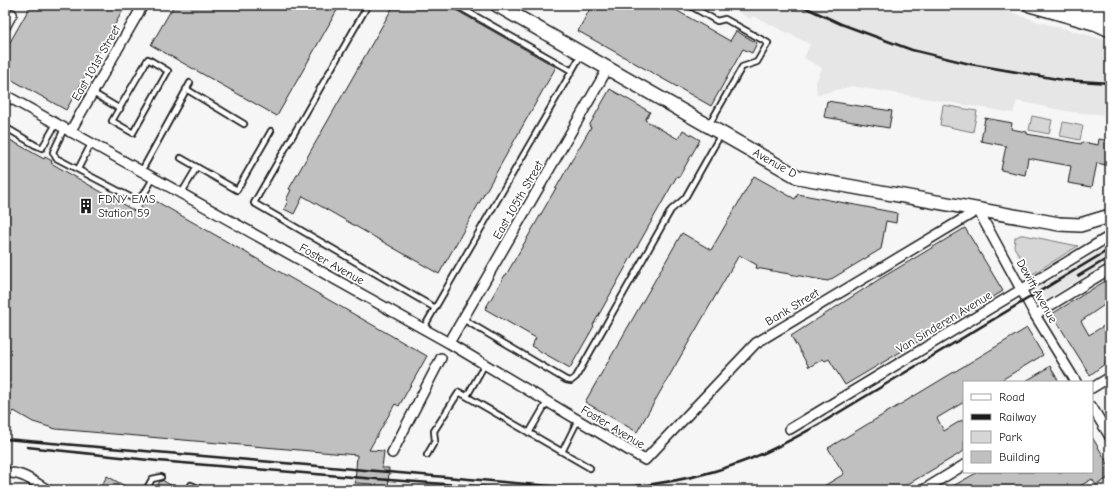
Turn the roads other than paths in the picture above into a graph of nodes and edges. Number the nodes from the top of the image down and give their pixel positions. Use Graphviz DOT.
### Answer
graph roads {
  1 [pos="143,5"];
  2 [pos="368,5"];
  3 [pos="456,5"];
  4 [pos="497,5"];
  5 [pos="689,5"];
  6 [pos="1030,5"];
  7 [pos="1078,5"];
  8 [pos="12,14"];
  9 [pos="1110,16"];
  10 [pos="5,27"];
  11 [pos="1110,30"];
  12 [pos="582,53"];
  13 [pos="608,68"];
  14 [pos="572,71"];
  15 [pos="190,83"];
  16 [pos="186,90"];
  17 [pos="93,93"];
  18 [pos="5,95"];
  19 [pos="120,109"];
  20 [pos="244,124"];
  21 [pos="708,125"];
  22 [pos="5,127"];
  23 [pos="63,128"];
  24 [pos="271,131"];
  25 [pos="722,133"];
  26 [pos="91,144"];
  27 [pos="181,158"];
  28 [pos="197,167"];
  29 [pos="78,169"];
  30 [pos="141,172"];
  31 [pos="153,178"];
  32 [pos="180,194"];
  33 [pos="978,210"];
  34 [pos="1110,216"];
  35 [pos="1110,236"];
  36 [pos="1110,269"];
  37 [pos="1022,289"];
  38 [pos="435,308"];
  39 [pos="1035,315"];
  40 [pos="463,319"];
  41 [pos="423,329"];
  42 [pos="449,343"];
  43 [pos="441,358"];
  44 [pos="485,364"];
  45 [pos="1110,377"];
  46 [pos="1075,381"];
  47 [pos="1093,387"];
  48 [pos="466,396"];
  49 [pos="548,402"];
  50 [pos="1093,409"];
  51 [pos="578,420"];
  52 [pos="790,429"];
  53 [pos="529,433"];
  54 [pos="1110,437"];
  55 [pos="562,452"];
  56 [pos="392,453"];
  57 [pos="427,455"];
  58 [pos="645,460"];
  59 [pos="963,466"];
  60 [pos="590,468"];
  61 [pos="5,473"];
  62 [pos="161,477"];
  63 [pos="191,485"];
  64 [pos="48,490"];
  65 [pos="146,490"];
  66 [pos="203,490"];
  67 [pos="923,490"];
  1 -- 17 [label="street, East 101st Street"];
  2 -- 38 [label="lane"];
  3 -- 14 [label="lane"];
  4 -- 12 [label="main road, Avenue D"];
  5 -- 21 [label="lane"];
  6 -- 11 [label="main road"];
  7 -- 9 [label="highway"];
  8 -- 10 [label="street"];
  12 -- 13 [label="main road, Avenue D"];
  12 -- 14 [label="lane"];
  13 -- 21 [label="main road, Avenue D"];
  13 -- 40 [label="street, East 105th Street"];
  14 -- 38 [label="lane"];
  15 -- 16 [label="lane"];
  16 -- 20 [label="lane"];
  16 -- 30 [label="lane"];
  17 -- 19 [label="lane"];
  17 -- 23 [label="street, East 101st Street"];
  18 -- 23 [label="street, Foster Avenue"];
  19 -- 19 [label="lane"];
  21 -- 25 [label="main road, Avenue D"];
  22 -- 23 [label="lane"];
  23 -- 26 [label="street, Foster Avenue"];
  23 -- 29 [label="lane"];
  24 -- 28 [label="lane"];
  25 -- 33 [label="main road, Avenue D"];
  25 -- 40 [label="lane"];
  26 -- 29 [label="lane"];
  26 -- 30 [label="street, Foster Avenue"];
  27 -- 28 [label="lane"];
  28 -- 32 [label="lane"];
  29 -- 31 [label="lane"];
  30 -- 31 [label="street, Foster Avenue"];
  31 -- 32 [label="street, Foster Avenue"];
  32 -- 41 [label="street, Foster Avenue"];
  33 -- 34 [label="main road, Avenue D"];
  33 -- 37 [label="street, Dewitt Avenue"];
  33 -- 58 [label="street, Bank Street"];
  35 -- 37 [label="street, Van Sinderen Avenue"];
  36 -- 39 [label="street"];
  37 -- 39 [label="street, Dewitt Avenue"];
  37 -- 52 [label="street, Van Sinderen Avenue"];
  38 -- 41 [label="lane"];
  39 -- 46 [label="street, Dewitt Avenue"];
  40 -- 42 [label="street, East 105th Street"];
  41 -- 42 [label="street, Foster Avenue"];
  42 -- 44 [label="street, Foster Avenue"];
  43 -- 56 [label="street"];
  44 -- 48 [label="lane"];
  44 -- 49 [label="street, Foster Avenue"];
  45 -- 47 [label="street"];
  48 -- 53 [label="lane"];
  48 -- 57 [label="lane"];
  49 -- 51 [label="street, Foster Avenue"];
  49 -- 53 [label="lane"];
  50 -- 54 [label="street"];
  51 -- 55 [label="lane"];
  51 -- 58 [label="street, Foster Avenue"];
  53 -- 55 [label="lane"];
  55 -- 60 [label="lane"];
  59 -- 67 [label="street"];
  61 -- 64 [label="street"];
  62 -- 65 [label="lane"];
  63 -- 66 [label="lane"];
}
